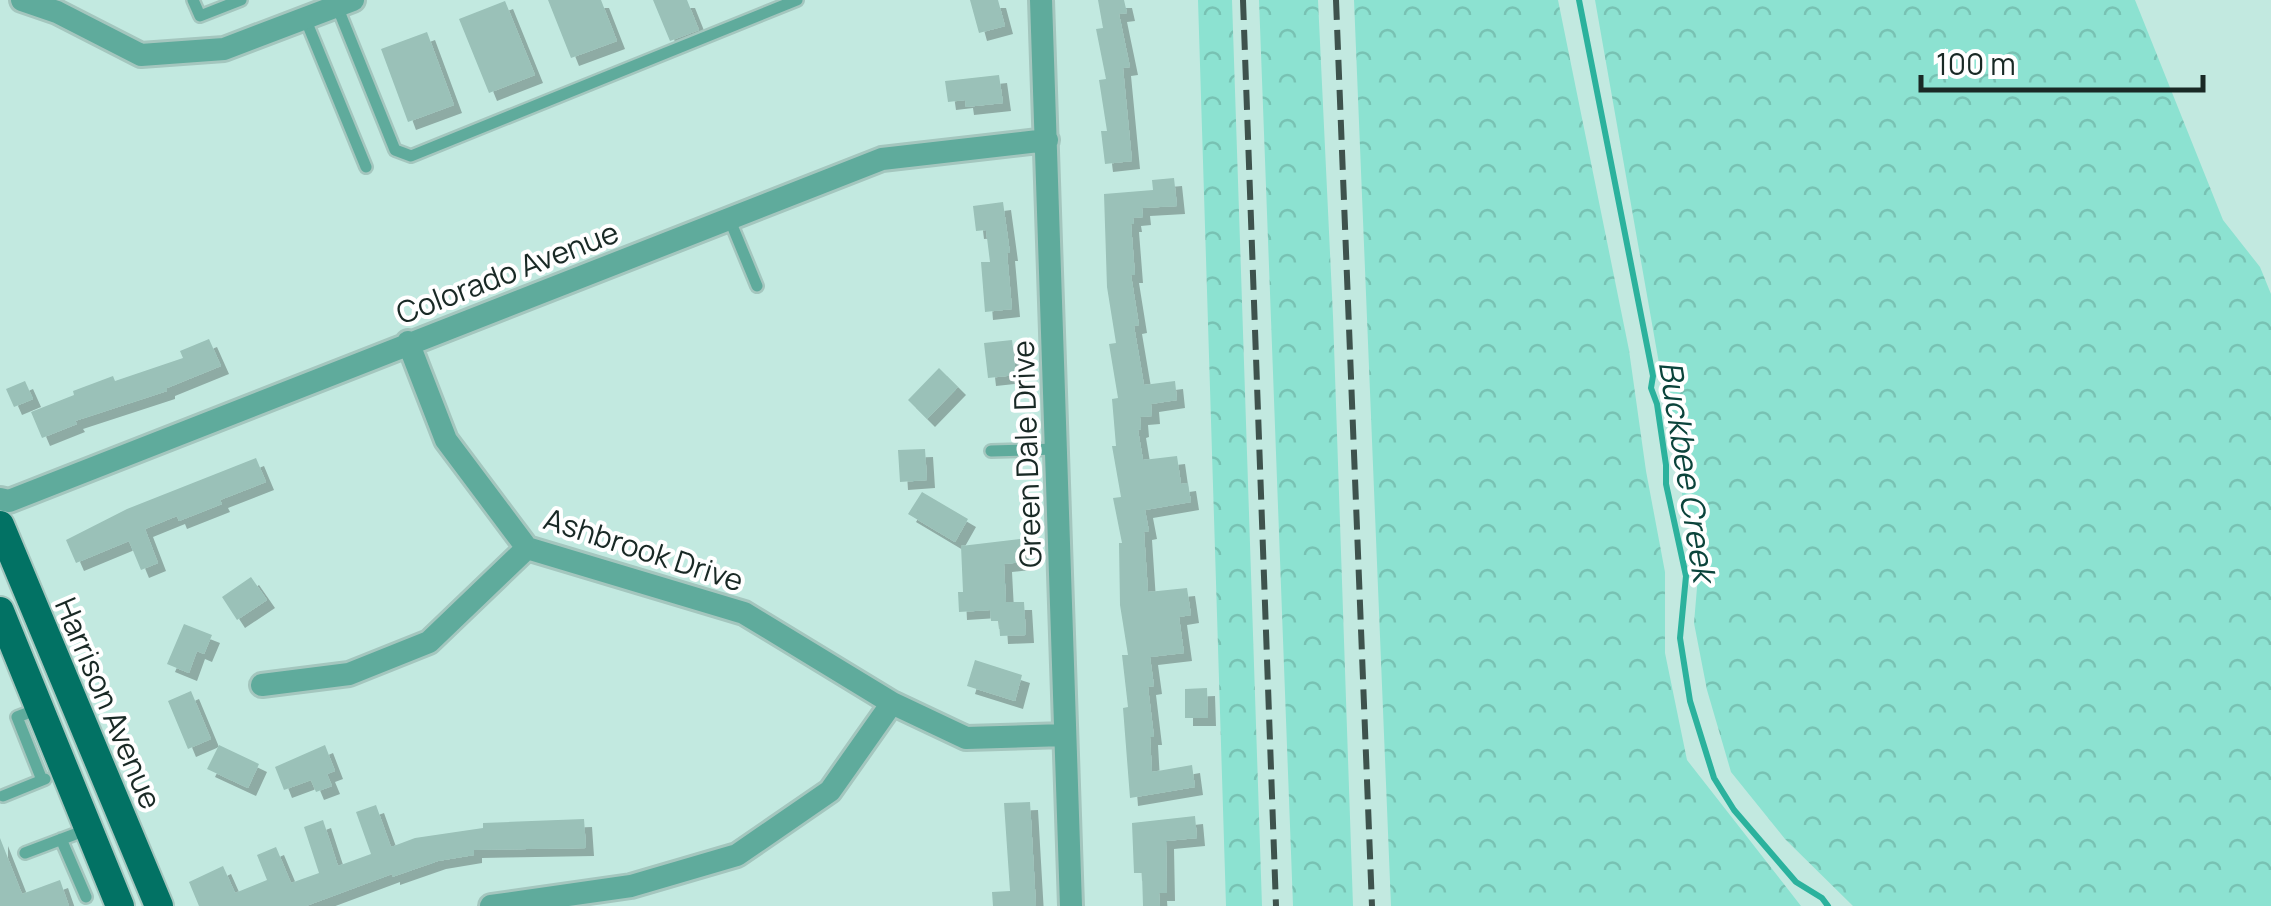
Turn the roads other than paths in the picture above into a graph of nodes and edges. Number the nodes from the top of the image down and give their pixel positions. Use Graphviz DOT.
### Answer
graph roads {
  1 [pos="22,0"];
  2 [pos="193,0"];
  3 [pos="241,0"];
  4 [pos="797,0"];
  5 [pos="1040,0"];
  6 [pos="345,3"];
  7 [pos="305,18"];
  8 [pos="1047,140"];
  9 [pos="366,168"];
  10 [pos="729,218"];
  11 [pos="756,286"];
  12 [pos="408,342"];
  13 [pos="1056,449"];
  14 [pos="991,452"];
  15 [pos="0,499"];
  16 [pos="0,525"];
  17 [pos="528,548"];
  18 [pos="0,611"];
  19 [pos="262,686"];
  20 [pos="892,703"];
  21 [pos="1065,735"];
  22 [pos="54,775"];
  23 [pos="3,796"];
  24 [pos="90,829"];
  25 [pos="61,840"];
  26 [pos="25,854"];
  27 [pos="631,896"];
  28 [pos="102,899"];
  29 [pos="159,906"];
  30 [pos="492,906"];
  31 [pos="1071,906"];
  1 -- 7 [label="street"];
  2 -- 3 [label="lane"];
  4 -- 6 [label="lane"];
  5 -- 8 [label="street, Green Dale Drive"];
  6 -- 7 [label="street"];
  7 -- 9 [label="lane"];
  8 -- 10 [label="street, Colorado Avenue"];
  8 -- 13 [label="street, Green Dale Drive"];
  10 -- 11 [label="lane"];
  10 -- 12 [label="street, Colorado Avenue"];
  12 -- 15 [label="street, Colorado Avenue"];
  12 -- 17 [label="street, Ashbrook Drive"];
  13 -- 14 [label="lane"];
  13 -- 21 [label="street, Green Dale Drive"];
  16 -- 29 [label="main road, Harrison Avenue"];
  17 -- 19 [label="street"];
  17 -- 20 [label="street, Ashbrook Drive"];
  18 -- 22 [label="main road"];
  20 -- 21 [label="street, Ashbrook Drive"];
  20 -- 27 [label="street"];
  21 -- 31 [label="street, Green Dale Drive"];
  22 -- 23 [label="lane"];
  22 -- 24 [label="main road"];
  24 -- 25 [label="lane"];
  24 -- 28 [label="main road"];
  25 -- 26 [label="lane"];
  25 -- 28 [label="lane"];
  27 -- 30 [label="street"];
}
